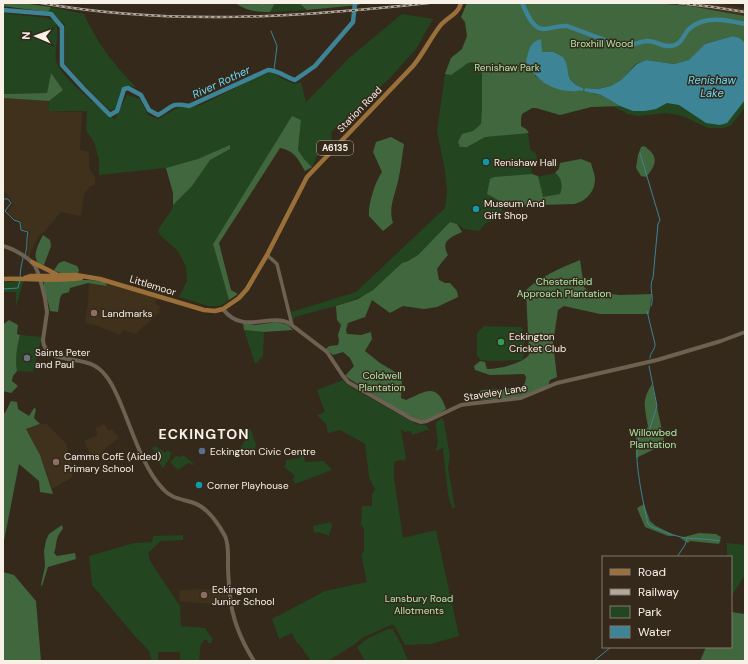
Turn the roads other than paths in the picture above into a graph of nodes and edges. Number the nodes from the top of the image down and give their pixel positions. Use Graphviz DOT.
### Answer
graph roads {
  1 [pos="461,3"];
  2 [pos="3,246"];
  3 [pos="267,255"];
  4 [pos="32,262"];
  5 [pos="58,275"];
  6 [pos="84,277"];
  7 [pos="39,278"];
  8 [pos="3,279"];
  9 [pos="224,309"];
  10 [pos="292,325"];
  11 [pos="745,332"];
  12 [pos="254,661"];
  1 -- 3 [label="main road, Station Road / A6135"];
  2 -- 4 [label="main road"];
  3 -- 9 [label="main road, A6135"];
  3 -- 10 [label="street"];
  4 -- 5 [label="main road"];
  4 -- 7 [label="main road"];
  5 -- 6 [label="main road, Littlemoor / A6135"];
  5 -- 7 [label="main road, Littlemoor / A6135"];
  6 -- 7 [label="main road, Littlemoor / A6135"];
  6 -- 9 [label="main road, Littlemoor / A6135"];
  7 -- 8 [label="main road, A6135"];
  7 -- 12 [label="main road"];
  9 -- 10 [label="main road"];
  10 -- 11 [label="main road, Staveley Lane"];
}
